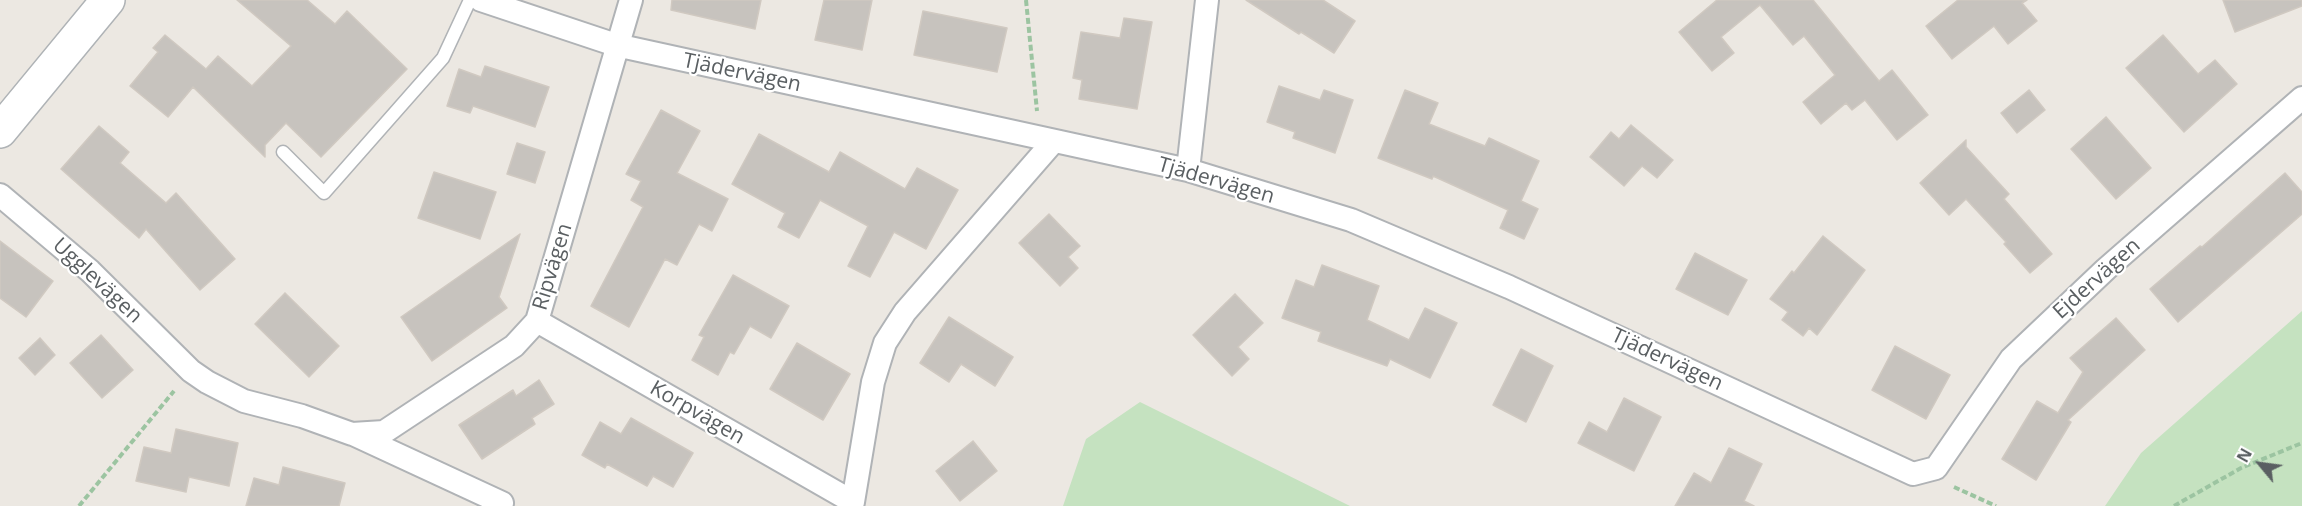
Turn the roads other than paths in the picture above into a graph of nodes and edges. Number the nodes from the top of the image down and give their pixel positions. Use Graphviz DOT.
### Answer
graph roads {
  1 [pos="108,0"];
  2 [pos="470,0"];
  3 [pos="481,0"];
  4 [pos="631,0"];
  5 [pos="1207,0"];
  6 [pos="616,45"];
  7 [pos="2302,98"];
  8 [pos="0,131"];
  9 [pos="1047,140"];
  10 [pos="283,152"];
  11 [pos="1188,170"];
  12 [pos="0,195"];
  13 [pos="537,321"];
  14 [pos="191,371"];
  15 [pos="352,434"];
  16 [pos="1918,473"];
  17 [pos="502,503"];
  18 [pos="852,504"];
  1 -- 8 [label="street"];
  2 -- 10 [label="lane"];
  3 -- 6 [label="street, Tjädervägen"];
  4 -- 6 [label="street, Ripvägen"];
  5 -- 11 [label="street"];
  6 -- 9 [label="street, Tjädervägen"];
  6 -- 13 [label="street, Ripvägen"];
  7 -- 16 [label="street, Ejdervägen"];
  9 -- 11 [label="street, Tjädervägen"];
  9 -- 18 [label="street"];
  11 -- 16 [label="street, Tjädervägen"];
  12 -- 14 [label="street, Ugglevägen"];
  13 -- 15 [label="street, Ripvägen"];
  13 -- 18 [label="street, Korpvägen"];
  14 -- 15 [label="street, Ripvägen"];
  15 -- 17 [label="street, Ripvägen"];
}
